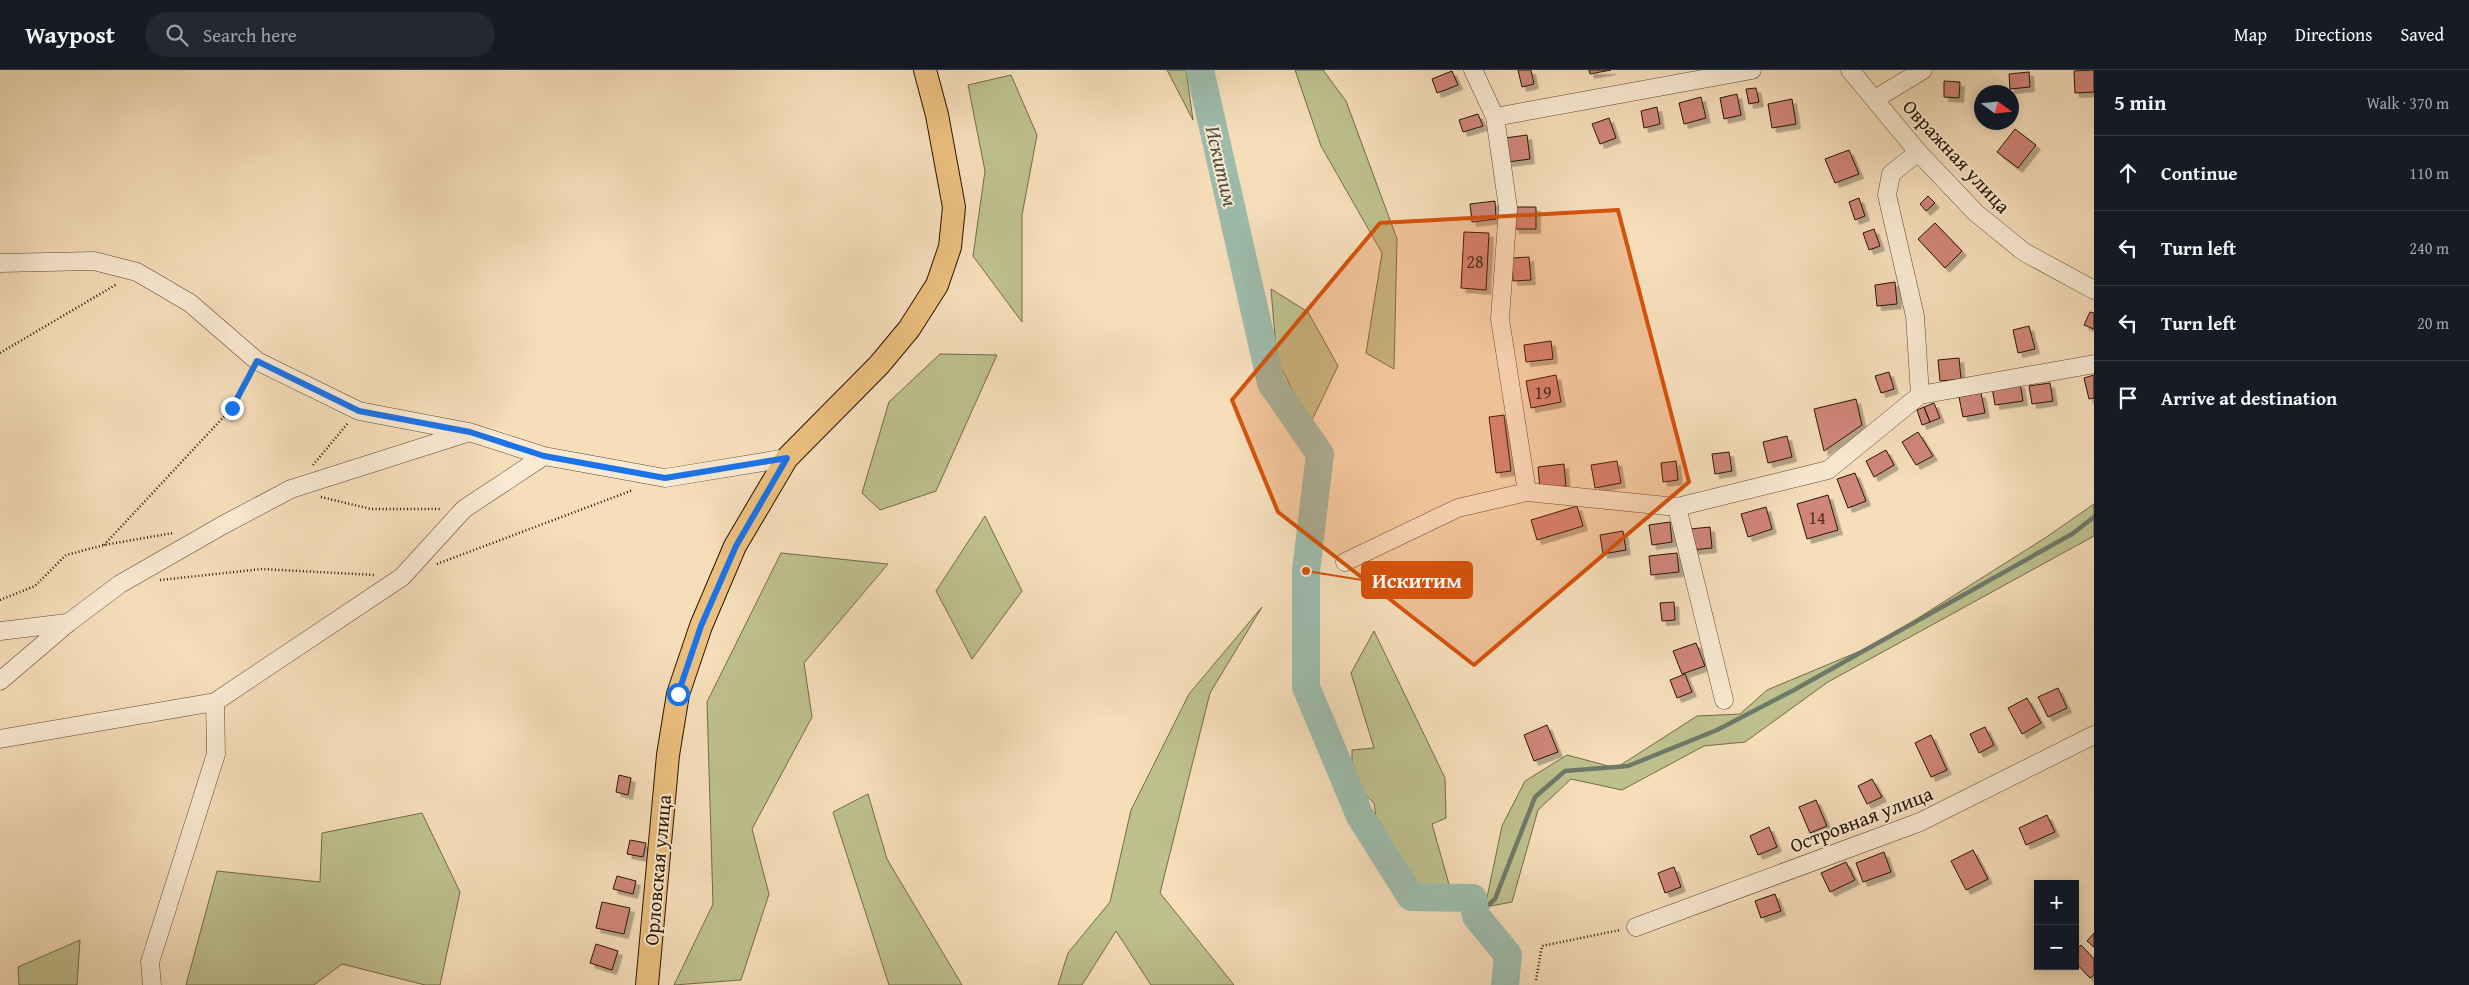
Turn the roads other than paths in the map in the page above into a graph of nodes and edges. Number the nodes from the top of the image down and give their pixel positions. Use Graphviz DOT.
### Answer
graph roads {
  1 [pos="925,70"];
  2 [pos="1473,70"];
  3 [pos="1752,70"];
  4 [pos="1850,70"];
  5 [pos="1923,70"];
  6 [pos="1875,99"];
  7 [pos="1495,117"];
  8 [pos="1918,152"];
  9 [pos="0,263"];
  10 [pos="2094,290"];
  11 [pos="2094,364"];
  12 [pos="1920,395"];
  13 [pos="470,432"];
  14 [pos="544,456"];
  15 [pos="787,458"];
  16 [pos="1527,492"];
  17 [pos="1677,506"];
  18 [pos="1345,562"];
  19 [pos="68,623"];
  20 [pos="0,631"];
  21 [pos="0,681"];
  22 [pos="1724,700"];
  23 [pos="215,702"];
  24 [pos="2094,735"];
  25 [pos="0,738"];
  26 [pos="1636,927"];
  27 [pos="152,985"];
  28 [pos="647,985"];
  1 -- 15 [label="main road, Орловская улица"];
  2 -- 7 [label="street"];
  3 -- 7 [label="street"];
  4 -- 6 [label="street, Овражная улица"];
  5 -- 6 [label="street"];
  6 -- 8 [label="street, Овражная улица"];
  7 -- 16 [label="street"];
  8 -- 10 [label="street, Овражная улица"];
  8 -- 12 [label="street"];
  9 -- 13 [label="street"];
  11 -- 12 [label="street"];
  12 -- 17 [label="street"];
  13 -- 14 [label="street"];
  13 -- 19 [label="street"];
  14 -- 15 [label="street"];
  14 -- 23 [label="street"];
  15 -- 28 [label="main road, Орловская улица"];
  16 -- 17 [label="street"];
  16 -- 18 [label="street"];
  17 -- 22 [label="street"];
  19 -- 20 [label="street"];
  19 -- 21 [label="street"];
  23 -- 25 [label="street"];
  23 -- 27 [label="street"];
  24 -- 26 [label="street, Островная улица"];
}
